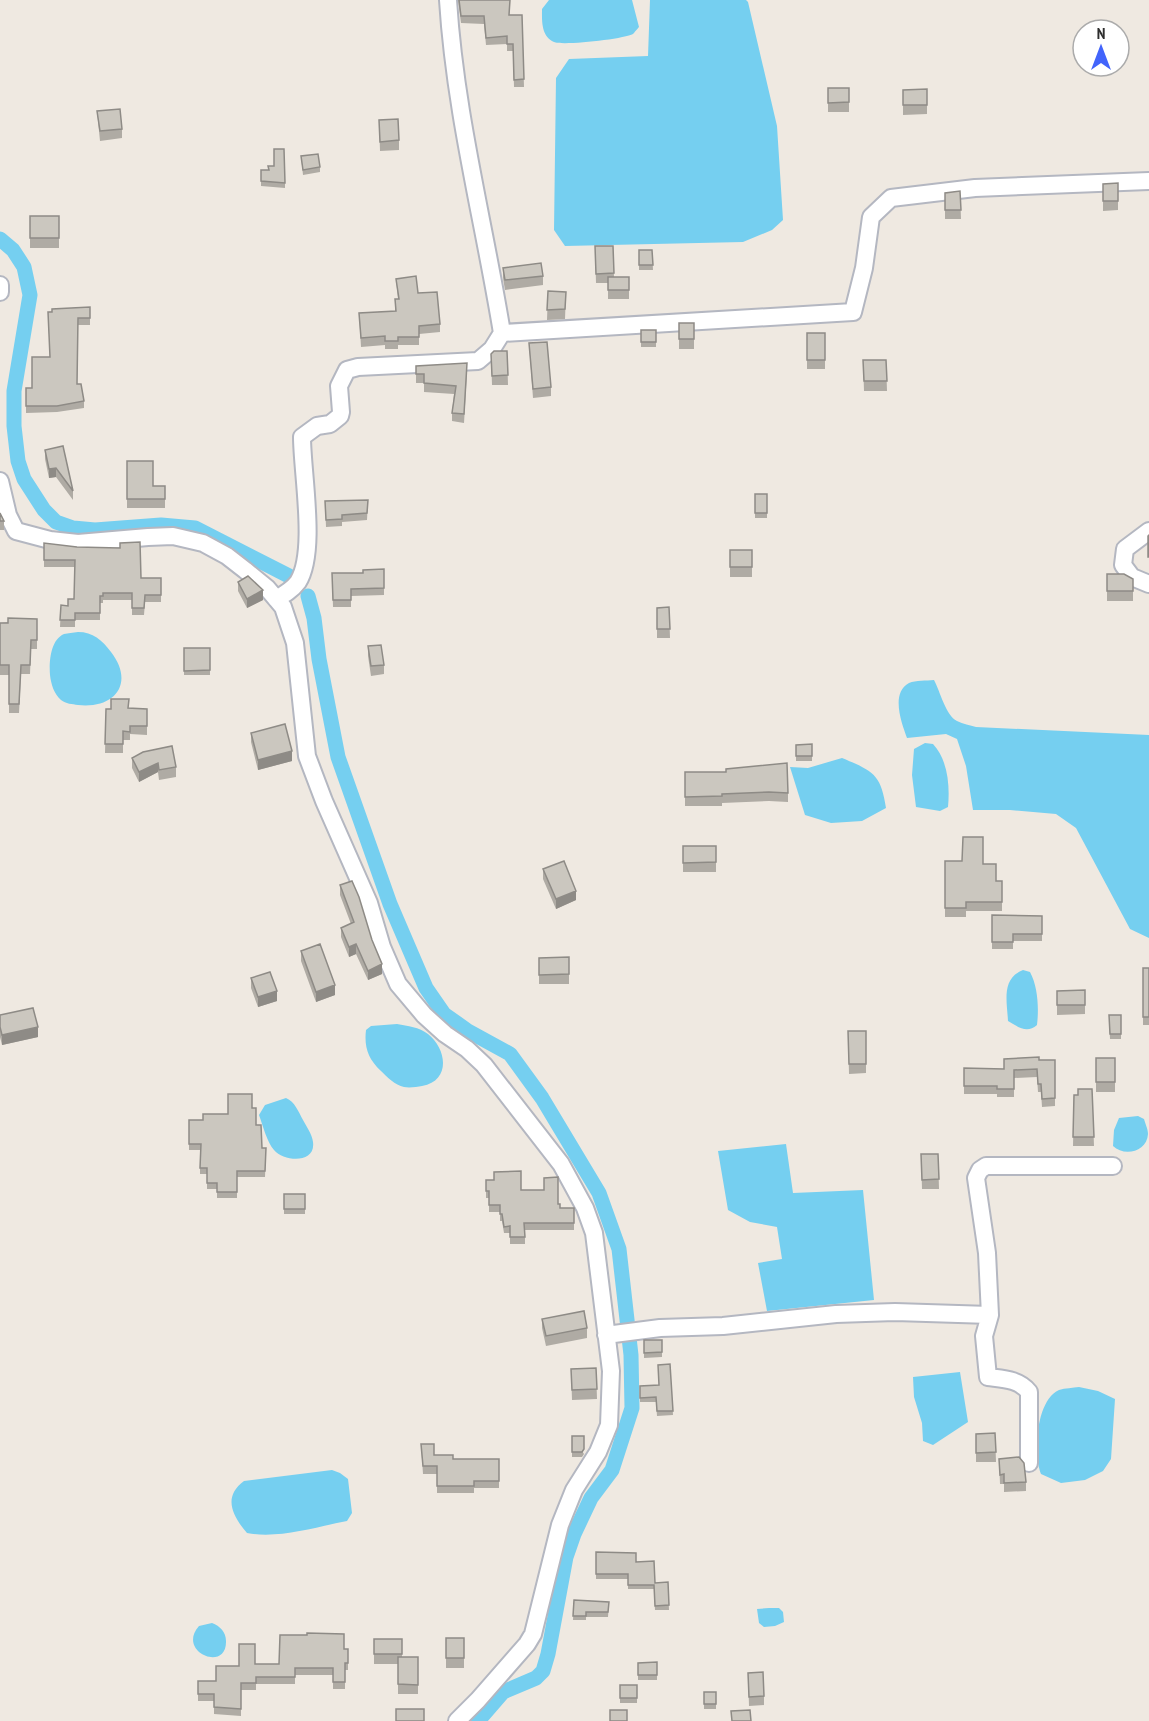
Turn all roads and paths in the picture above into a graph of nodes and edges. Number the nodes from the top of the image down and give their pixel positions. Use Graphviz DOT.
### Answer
graph roads {
  1 [pos="448,0"];
  2 [pos="1149,181"];
  3 [pos="0,285"];
  4 [pos="0,292"];
  5 [pos="502,333"];
  6 [pos="0,481"];
  7 [pos="1149,531"];
  8 [pos="1149,584"];
  9 [pos="276,599"];
  10 [pos="1113,1166"];
  11 [pos="990,1315"];
  12 [pos="606,1335"];
  13 [pos="1029,1463"];
  14 [pos="457,1721"];
  1 -- 5 [label="street"];
  2 -- 5 [label="street"];
  3 -- 4 [label="street"];
  5 -- 9 [label="street"];
  6 -- 9 [label="street"];
  7 -- 8 [label="street"];
  9 -- 12 [label="street"];
  10 -- 11 [label="street"];
  11 -- 12 [label="street"];
  11 -- 13 [label="street"];
  12 -- 14 [label="street"];
}
